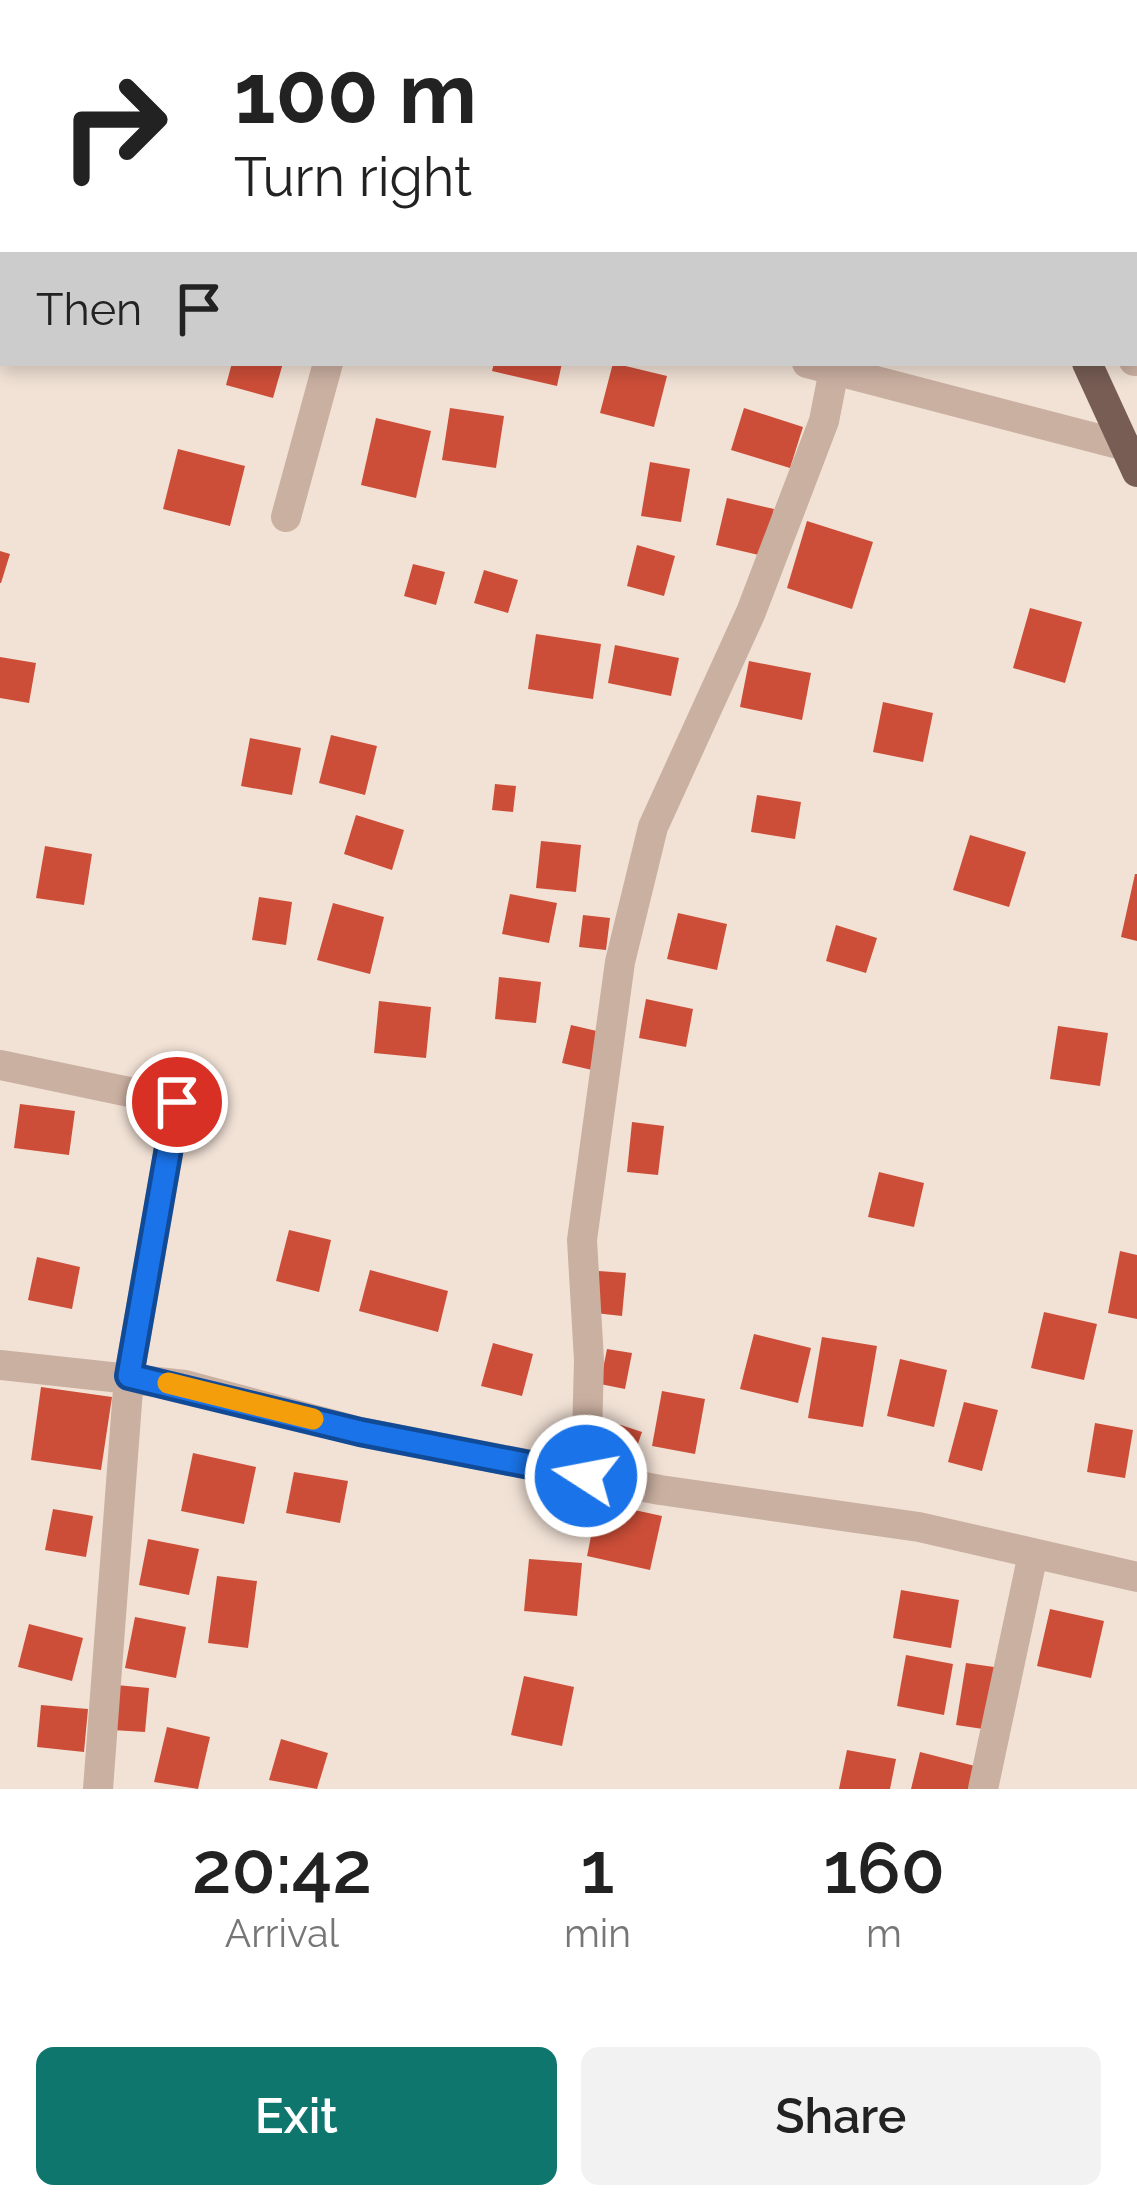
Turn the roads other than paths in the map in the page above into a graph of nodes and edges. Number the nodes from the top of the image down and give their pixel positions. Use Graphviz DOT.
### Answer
graph roads {
  1 [pos="327,366"];
  2 [pos="1088,366"];
  3 [pos="821,367"];
  4 [pos="1132,459"];
  5 [pos="286,518"];
  6 [pos="0,1065"];
  7 [pos="0,1365"];
  8 [pos="129,1376"];
  9 [pos="586,1476"];
  10 [pos="1033,1554"];
  11 [pos="1137,1577"];
  12 [pos="98,1789"];
  13 [pos="983,1789"];
  1 -- 5 [label="street"];
  2 -- 4 [label="main road"];
  3 -- 4 [label="street"];
  3 -- 9 [label="street"];
  6 -- 8 [label="street"];
  7 -- 8 [label="street"];
  8 -- 9 [label="street"];
  8 -- 12 [label="street"];
  9 -- 10 [label="street"];
  10 -- 11 [label="street"];
  10 -- 13 [label="street"];
}
